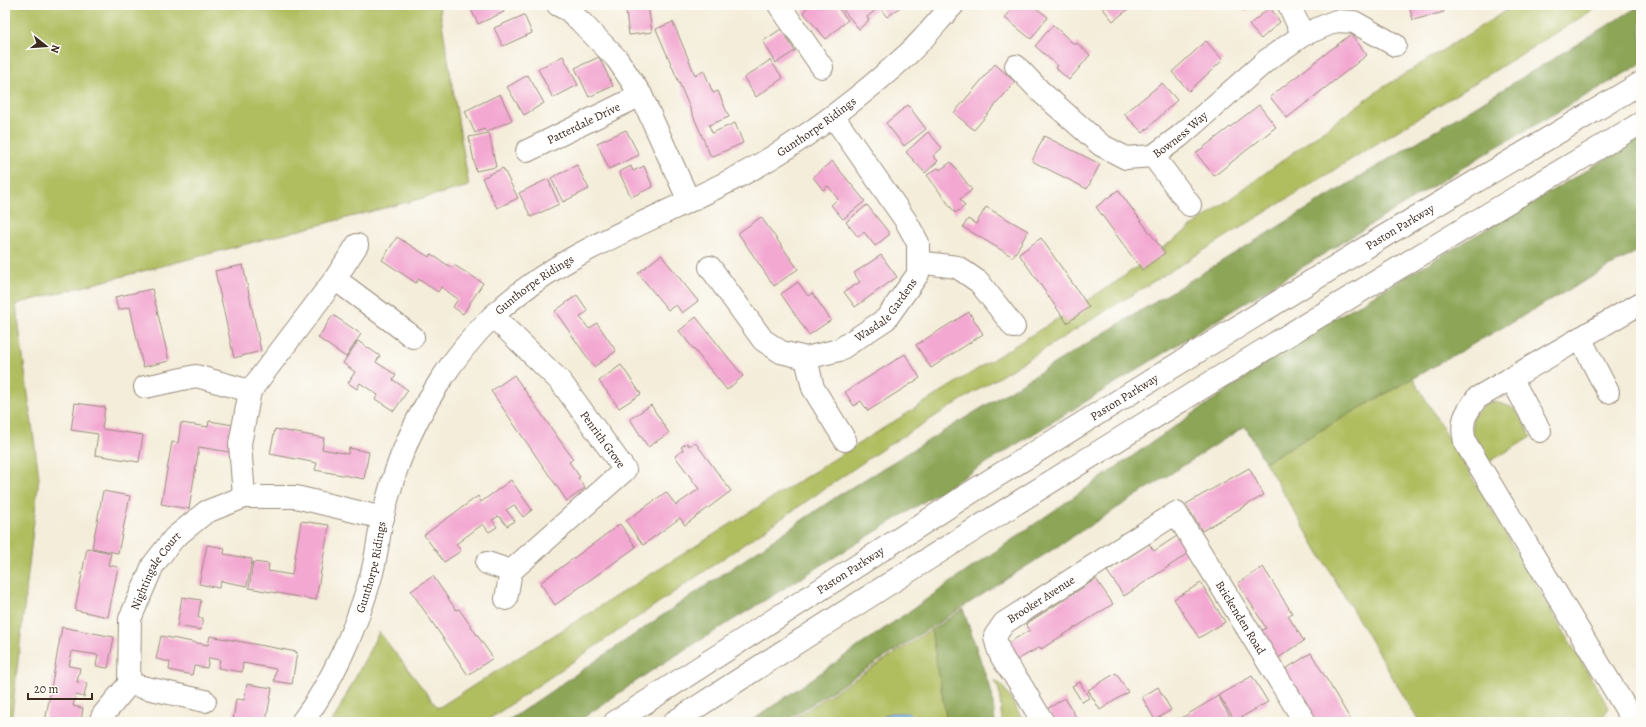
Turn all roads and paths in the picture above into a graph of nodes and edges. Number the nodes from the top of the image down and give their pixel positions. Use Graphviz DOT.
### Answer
graph roads {
  1 [pos="779,5"];
  2 [pos="953,5"];
  3 [pos="1289,5"];
  4 [pos="566,7"];
  5 [pos="1303,35"];
  6 [pos="1395,45"];
  7 [pos="1016,66"];
  8 [pos="822,67"];
  9 [pos="1641,84"];
  10 [pos="641,95"];
  11 [pos="833,116"];
  12 [pos="1641,123"];
  13 [pos="527,151"];
  14 [pos="1153,156"];
  15 [pos="689,201"];
  16 [pos="1190,205"];
  17 [pos="357,245"];
  18 [pos="918,262"];
  19 [pos="710,267"];
  20 [pos="335,279"];
  21 [pos="1641,303"];
  22 [pos="493,316"];
  23 [pos="1014,327"];
  24 [pos="413,337"];
  25 [pos="1580,338"];
  26 [pos="806,358"];
  27 [pos="1511,378"];
  28 [pos="145,386"];
  29 [pos="250,391"];
  30 [pos="1608,392"];
  31 [pos="1540,431"];
  32 [pos="845,440"];
  33 [pos="244,497"];
  34 [pos="1176,513"];
  35 [pos="382,518"];
  36 [pos="487,564"];
  37 [pos="510,571"];
  38 [pos="506,599"];
  39 [pos="129,684"];
  40 [pos="205,701"];
  41 [pos="1298,719"];
  42 [pos="100,722"];
  43 [pos="302,722"];
  44 [pos="615,722"];
  45 [pos="674,722"];
  46 [pos="1044,722"];
  47 [pos="1634,722"];
  1 -- 8 [label="main road"];
  2 -- 11 [label="main road, Gunthorpe Ridings"];
  3 -- 5 [label="main road"];
  4 -- 10 [label="main road"];
  5 -- 6 [label="main road, Bowness Way"];
  5 -- 14 [label="main road, Bowness Way"];
  7 -- 14 [label="main road, Bowness Way"];
  9 -- 44 [label="main road, Paston Parkway"];
  10 -- 13 [label="main road, Patterdale Drive"];
  10 -- 15 [label="main road"];
  11 -- 15 [label="main road, Gunthorpe Ridings"];
  11 -- 18 [label="main road, Wasdale Gardens"];
  12 -- 45 [label="main road"];
  14 -- 16 [label="main road"];
  15 -- 22 [label="main road, Gunthorpe Ridings"];
  17 -- 20 [label="main road"];
  18 -- 23 [label="main road"];
  18 -- 26 [label="main road, Wasdale Gardens"];
  19 -- 26 [label="main road, Wasdale Gardens"];
  20 -- 24 [label="main road"];
  20 -- 29 [label="main road"];
  21 -- 25 [label="main road"];
  22 -- 35 [label="main road, Gunthorpe Ridings"];
  22 -- 37 [label="main road, Penrith Grove"];
  25 -- 27 [label="main road"];
  25 -- 30 [label="main road"];
  26 -- 32 [label="main road"];
  27 -- 31 [label="main road"];
  27 -- 47 [label="main road"];
  28 -- 29 [label="main road"];
  29 -- 33 [label="main road"];
  33 -- 35 [label="main road, Nightingale Court"];
  33 -- 39 [label="main road, Nightingale Court"];
  34 -- 41 [label="main road, Brickenden Road"];
  34 -- 46 [label="main road, Brooker Avenue"];
  35 -- 43 [label="main road, Gunthorpe Ridings"];
  36 -- 37 [label="main road"];
  37 -- 38 [label="main road"];
  39 -- 40 [label="main road"];
  39 -- 42 [label="main road"];
}
